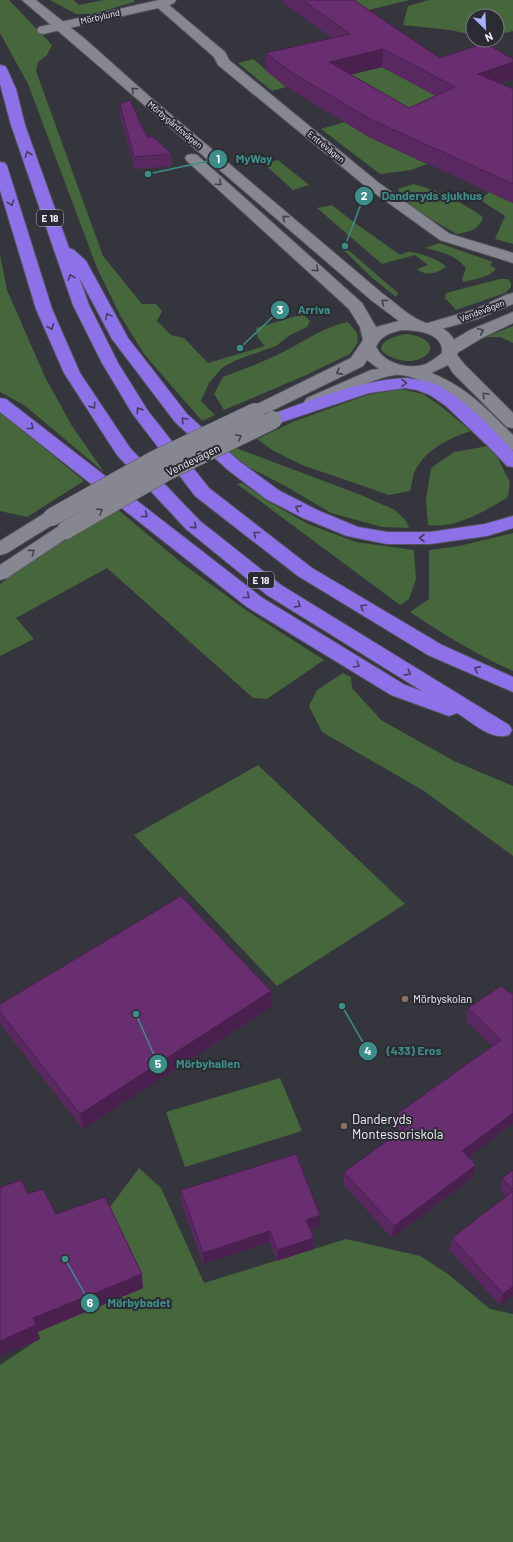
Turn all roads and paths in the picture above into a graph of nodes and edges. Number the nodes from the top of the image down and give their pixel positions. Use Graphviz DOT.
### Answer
graph roads {
  1 [pos="15,0"];
  2 [pos="28,0"];
  3 [pos="156,2"];
  4 [pos="61,26"];
  5 [pos="43,30"];
  6 [pos="57,42"];
  7 [pos="0,69"];
  8 [pos="115,90"];
  9 [pos="162,132"];
  10 [pos="180,147"];
  11 [pos="0,166"];
  12 [pos="60,245"];
  13 [pos="513,258"];
  14 [pos="513,298"];
  15 [pos="513,317"];
  16 [pos="421,327"];
  17 [pos="369,343"];
  18 [pos="450,352"];
  19 [pos="404,370"];
  20 [pos="0,404"];
  21 [pos="273,420"];
  22 [pos="513,423"];
  23 [pos="513,445"];
  24 [pos="513,462"];
  25 [pos="513,506"];
  26 [pos="513,522"];
  27 [pos="461,534"];
  28 [pos="0,549"];
  29 [pos="0,574"];
  30 [pos="513,685"];
  31 [pos="507,732"];
  1 -- 5 [label="street"];
  2 -- 4 [label="street, Mörbygårdsvägen"];
  3 -- 4 [label="street, Mörbylund"];
  3 -- 13 [label="street, Entrévägen"];
  4 -- 5 [label="street, Mörbylund"];
  16 -- 4 [label="street, Mörbygårdsvägen, one-way"];
  5 -- 6 [label="street"];
  12 -- 7 [label="highway, E 18, one-way"];
  8 -- 9 [label="street, Mörbygårdsvägen"];
  10 -- 17 [label="street, Mörbygårdsvägen, one-way"];
  11 -- 31 [label="highway, E 18, one-way"];
  27 -- 12 [label="highway, one-way"];
  30 -- 12 [label="highway, E 18, one-way"];
  14 -- 16 [label="street, Vendevägen"];
  18 -- 15 [label="street, Vendevägen, one-way"];
  16 -- 17 [label="street, Vendevägen"];
  16 -- 18 [label="street, Mörbygårdsvägen"];
  17 -- 19 [label="street"];
  17 -- 28 [label="street, Vendevägen, one-way, bridge"];
  18 -- 19 [label="street, Vendevägen"];
  22 -- 18 [label="street, one-way"];
  19 -- 21 [label="street, Vendevägen"];
  19 -- 23 [label="street"];
  20 -- 31 [label="highway, one-way"];
  21 -- 24 [label="highway, one-way"];
  29 -- 21 [label="street, Vendevägen, one-way, bridge"];
  25 -- 27 [label="highway"];
  26 -- 27 [label="highway"];
}
